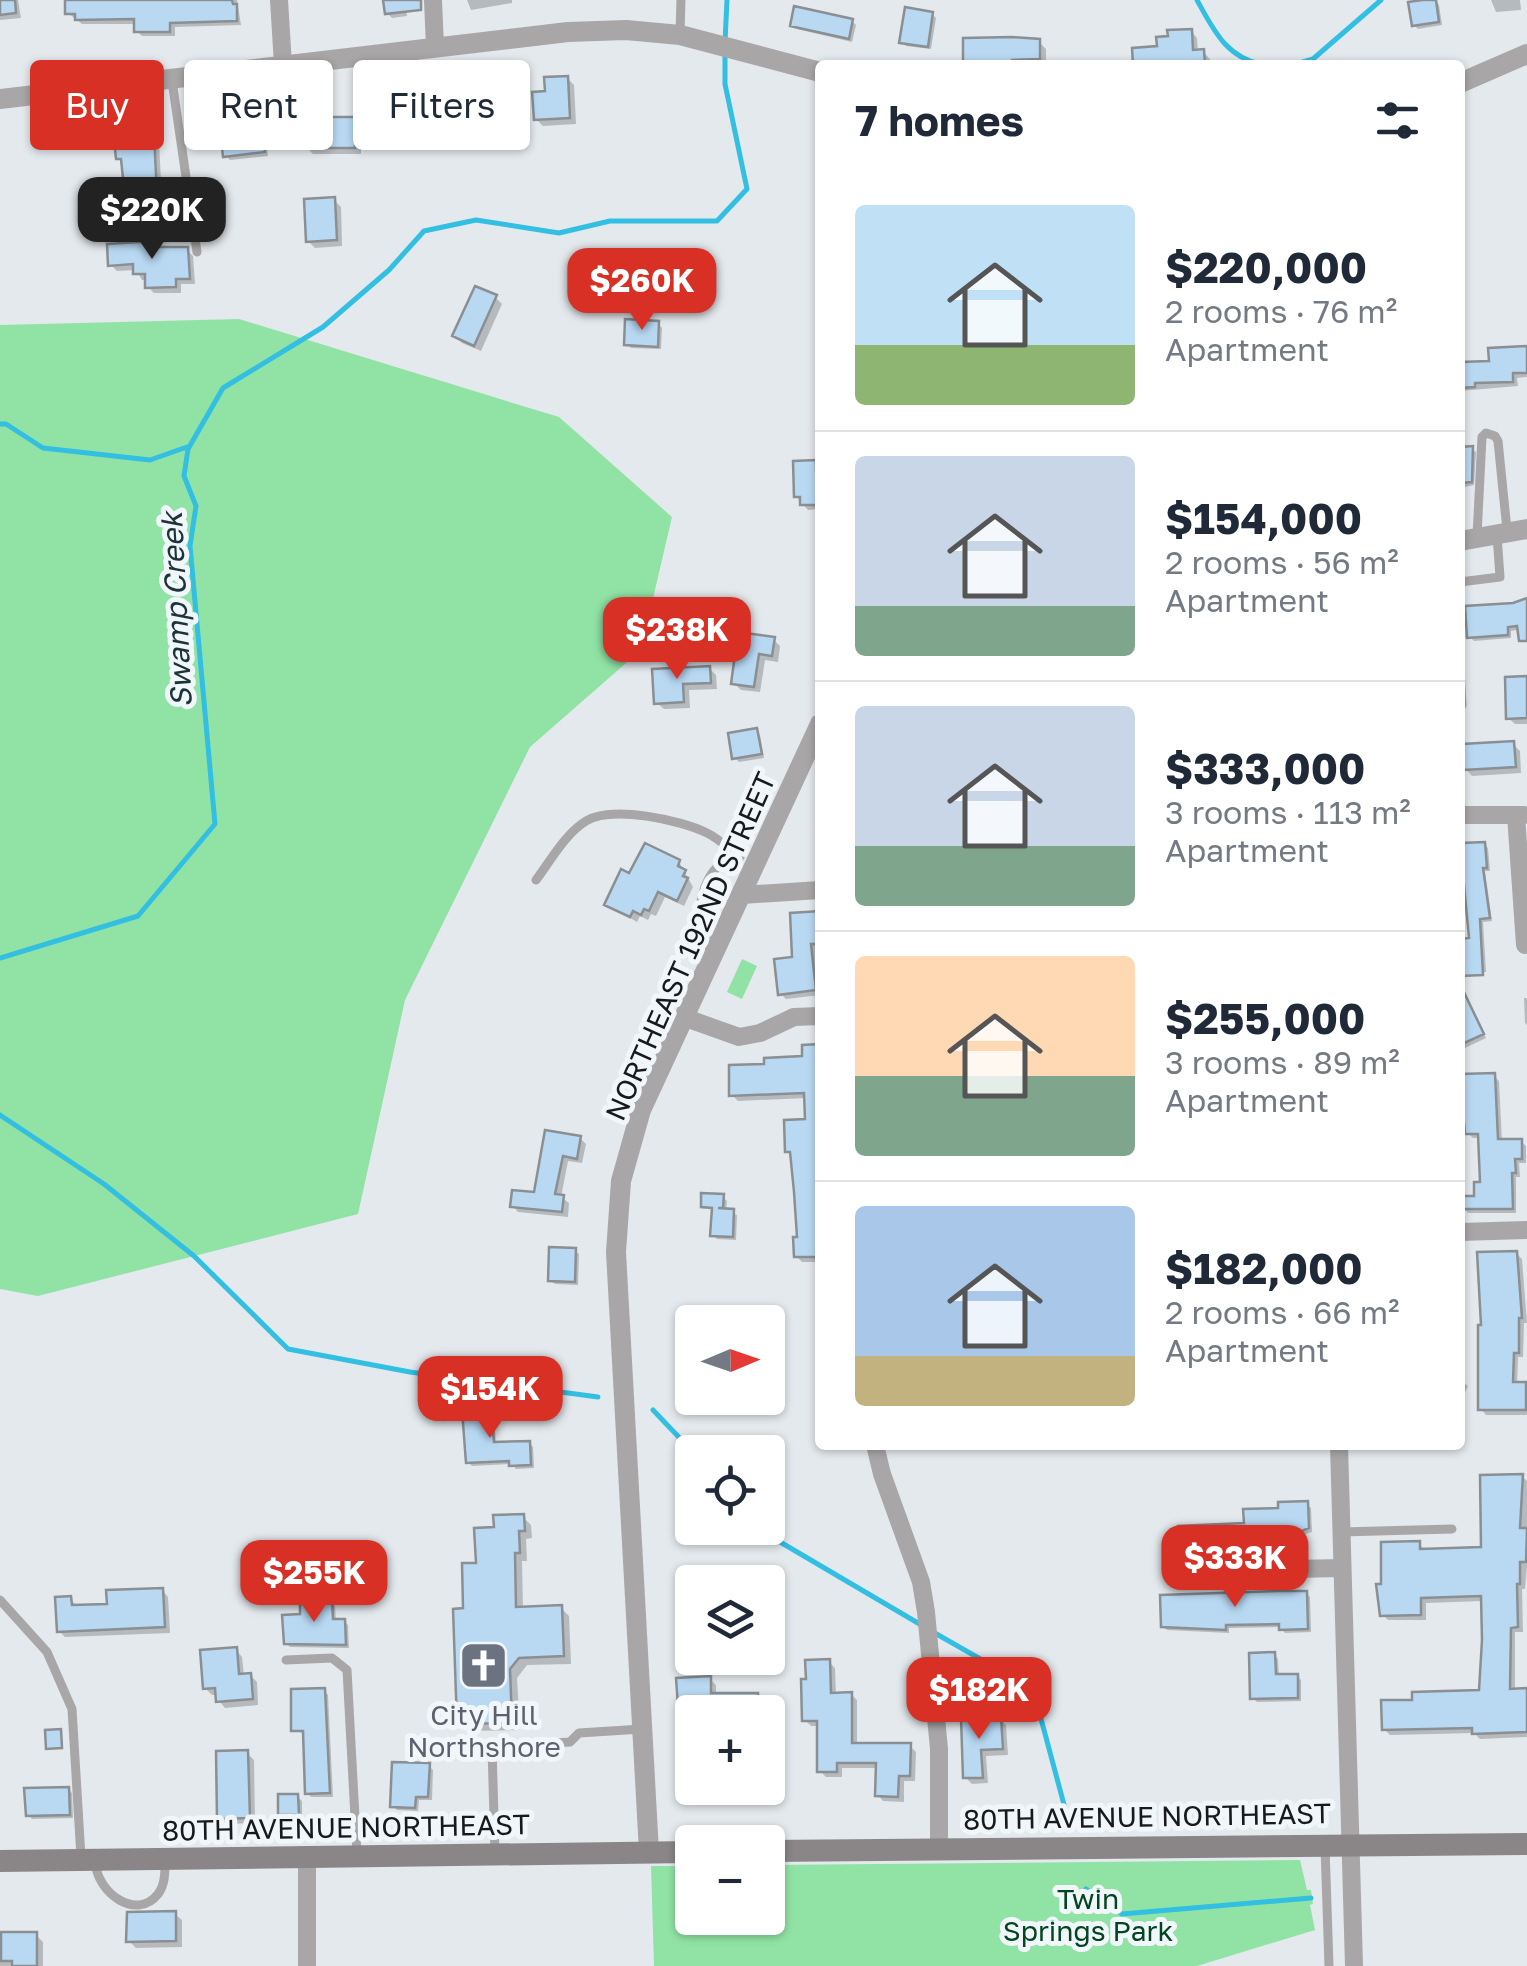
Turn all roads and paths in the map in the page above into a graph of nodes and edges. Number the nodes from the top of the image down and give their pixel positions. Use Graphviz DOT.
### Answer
graph roads {
  1 [pos="279,0"];
  2 [pos="433,0"];
  3 [pos="681,0"];
  4 [pos="680,35"];
  5 [pos="435,48"];
  6 [pos="1527,54"];
  7 [pos="282,60"];
  8 [pos="327,60"];
  9 [pos="815,71"];
  10 [pos="184,76"];
  11 [pos="171,78"];
  12 [pos="1465,81"];
  13 [pos="0,100"];
  14 [pos="197,252"];
  15 [pos="1494,535"];
  16 [pos="1465,582"];
  17 [pos="815,733"];
  18 [pos="1465,815"];
  19 [pos="1521,815"];
  20 [pos="748,858"];
  21 [pos="536,880"];
  22 [pos="815,890"];
  23 [pos="742,895"];
  24 [pos="719,942"];
  25 [pos="1524,944"];
  26 [pos="815,1016"];
  27 [pos="683,1017"];
  28 [pos="1527,1230"];
  29 [pos="1465,1232"];
  30 [pos="877,1450"];
  31 [pos="1339,1450"];
  32 [pos="1452,1528"];
  33 [pos="1341,1532"];
  34 [pos="1342,1568"];
  35 [pos="1187,1571"];
  36 [pos="0,1600"];
  37 [pos="286,1660"];
  38 [pos="642,1730"];
  39 [pos="1337,1844"];
  40 [pos="1527,1844"];
  41 [pos="939,1849"];
  42 [pos="785,1851"];
  43 [pos="649,1852"];
  44 [pos="675,1852"];
  45 [pos="496,1855"];
  46 [pos="357,1857"];
  47 [pos="307,1858"];
  48 [pos="166,1859"];
  49 [pos="88,1860"];
  50 [pos="0,1861"];
  51 [pos="307,1966"];
  52 [pos="1329,1966"];
  53 [pos="1354,1966"];
  1 -- 7 [label="street"];
  2 -- 5 [label="street"];
  3 -- 4 [label="lane"];
  4 -- 5 [label="street"];
  4 -- 9 [label="street"];
  5 -- 8 [label="street"];
  6 -- 12 [label="street"];
  10 -- 11 [label="street"];
  11 -- 13 [label="street"];
  11 -- 14 [label="lane"];
  15 -- 15 [label="lane"];
  15 -- 16 [label="lane"];
  17 -- 20 [label="street, NORTHEAST 192ND STREET"];
  18 -- 19 [label="street"];
  19 -- 25 [label="street"];
  20 -- 21 [label="lane"];
  20 -- 23 [label="street, NORTHEAST 192ND STREET"];
  20 -- 24 [label="lane"];
  22 -- 23 [label="street"];
  23 -- 24 [label="street, NORTHEAST 192ND STREET"];
  24 -- 27 [label="street, NORTHEAST 192ND STREET"];
  26 -- 27 [label="street"];
  27 -- 38 [label="street, NORTHEAST 192ND STREET"];
  28 -- 29 [label="street"];
  30 -- 41 [label="street"];
  31 -- 33 [label="street"];
  32 -- 33 [label="lane"];
  33 -- 34 [label="street"];
  34 -- 35 [label="street"];
  34 -- 39 [label="street"];
  36 -- 49 [label="lane"];
  37 -- 46 [label="lane"];
  38 -- 43 [label="street, NORTHEAST 192ND STREET"];
  38 -- 45 [label="lane"];
  39 -- 40 [label="main road, 80TH AVENUE NORTHEAST"];
  39 -- 41 [label="main road, 80TH AVENUE NORTHEAST"];
  39 -- 52 [label="lane"];
  39 -- 53 [label="street"];
  41 -- 42 [label="main road, 80TH AVENUE NORTHEAST"];
  43 -- 44 [label="main road, 80TH AVENUE NORTHEAST"];
  43 -- 45 [label="main road, 80TH AVENUE NORTHEAST"];
  45 -- 46 [label="main road, 80TH AVENUE NORTHEAST"];
  46 -- 47 [label="main road, 80TH AVENUE NORTHEAST"];
  47 -- 48 [label="main road, 80TH AVENUE NORTHEAST"];
  47 -- 51 [label="street"];
  48 -- 49 [label="main road, 80TH AVENUE NORTHEAST"];
  48 -- 49 [label="lane"];
  49 -- 50 [label="main road, 80TH AVENUE NORTHEAST"];
}
